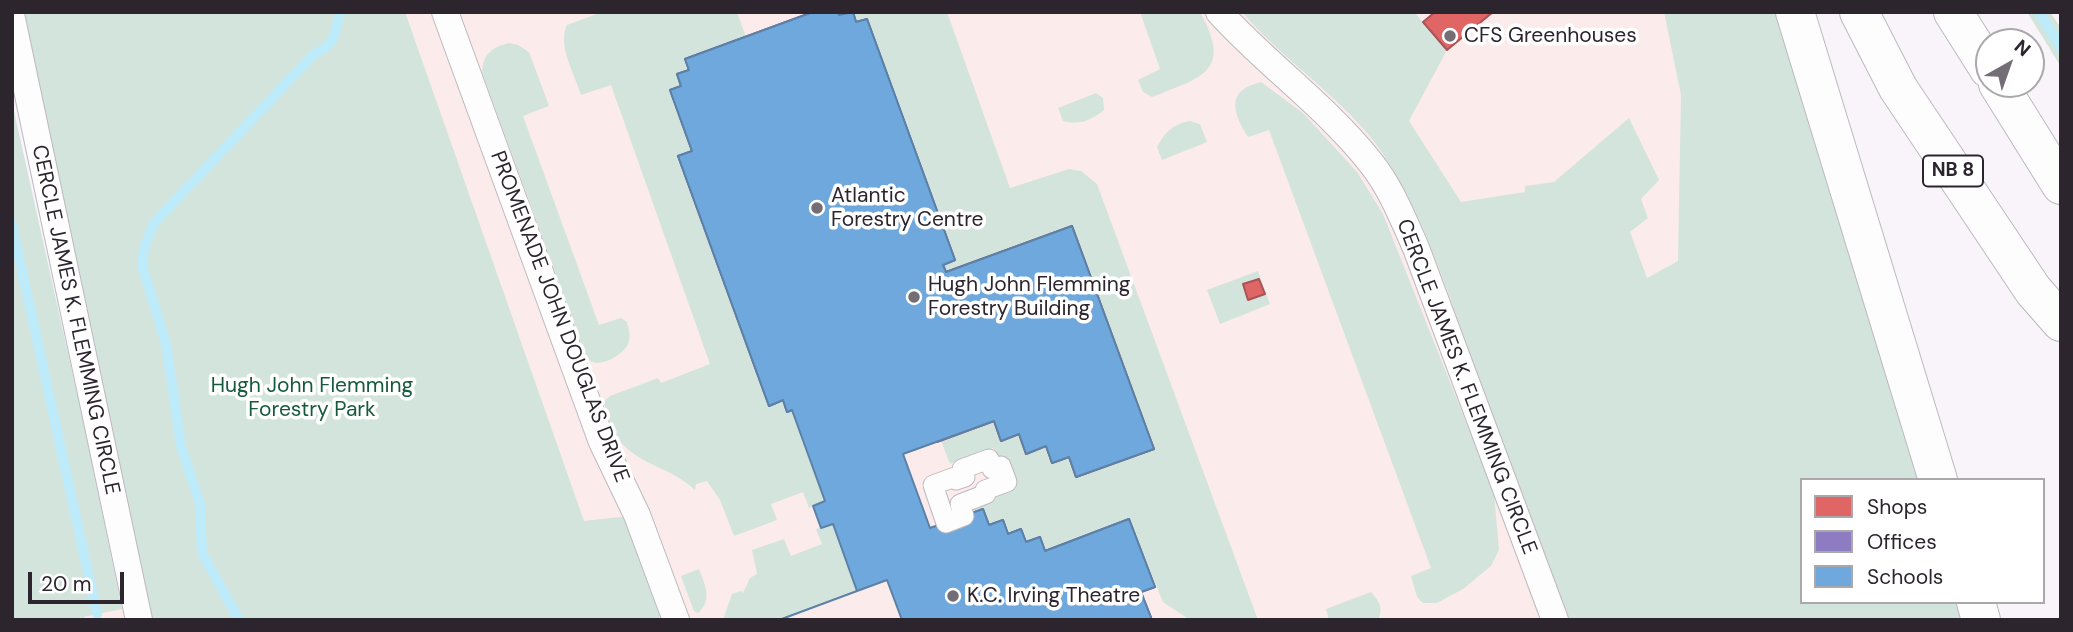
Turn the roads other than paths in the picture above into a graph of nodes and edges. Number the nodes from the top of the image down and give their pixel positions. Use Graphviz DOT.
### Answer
graph roads {
  1 [pos="445,12"];
  2 [pos="1219,12"];
  3 [pos="1796,12"];
  4 [pos="1859,12"];
  5 [pos="1954,12"];
  6 [pos="12,19"];
  7 [pos="1975,46"];
  8 [pos="2007,98"];
  9 [pos="2061,185"];
  10 [pos="2061,322"];
  11 [pos="1937,478"];
  12 [pos="139,620"];
  13 [pos="676,620"];
  14 [pos="1555,620"];
  1 -- 13 [label="street, PROMENADE JOHN DOUGLAS DRIVE"];
  2 -- 14 [label="street, CERCLE JAMES K. FLEMMING CIRCLE"];
  3 -- 11 [label="highway"];
  4 -- 10 [label="highway, NB 8"];
  5 -- 7 [label="highway"];
  6 -- 12 [label="street, CERCLE JAMES K. FLEMMING CIRCLE"];
  8 -- 9 [label="highway"];
}
